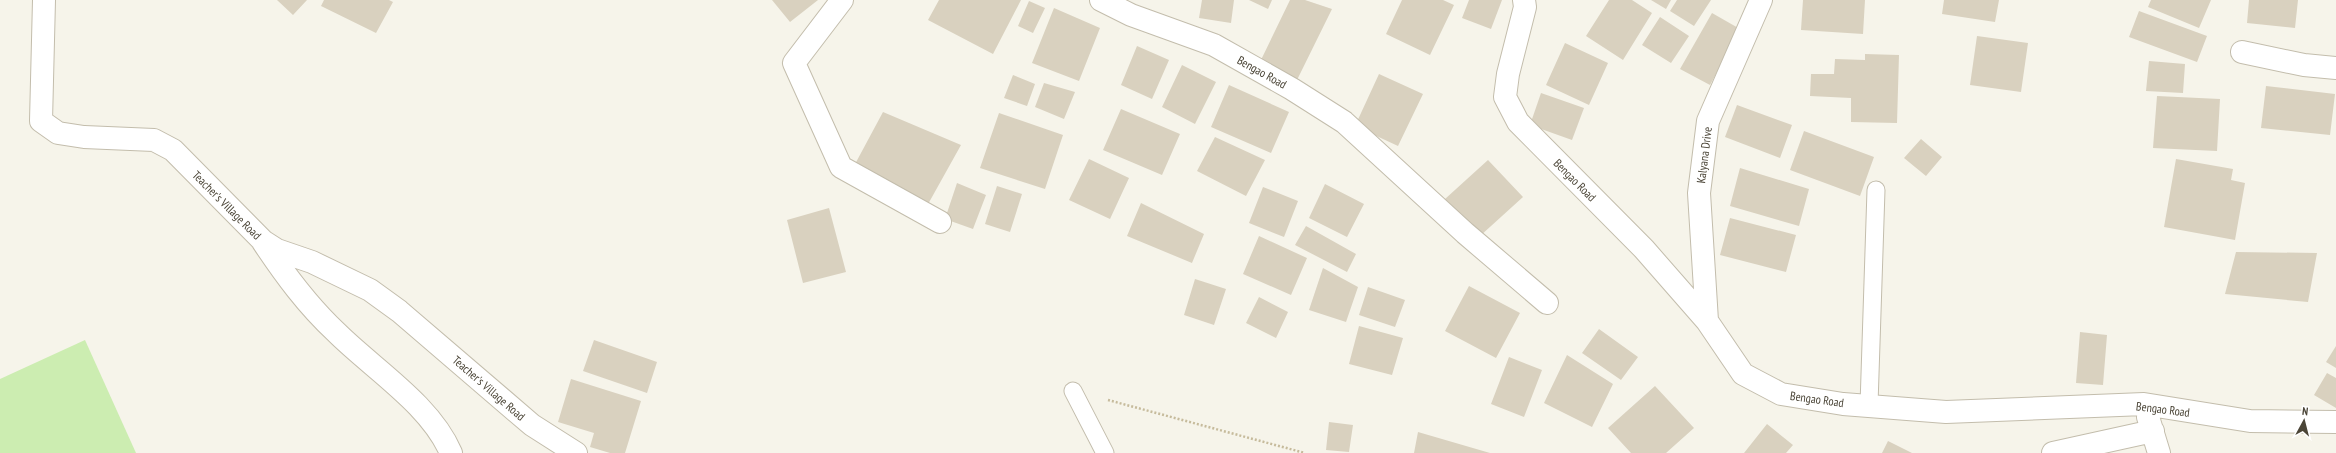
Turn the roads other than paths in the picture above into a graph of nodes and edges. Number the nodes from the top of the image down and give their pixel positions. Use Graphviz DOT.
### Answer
graph roads {
  1 [pos="44,0"];
  2 [pos="842,0"];
  3 [pos="1101,0"];
  4 [pos="1524,0"];
  5 [pos="1761,0"];
  6 [pos="2242,52"];
  7 [pos="2336,68"];
  8 [pos="1876,190"];
  9 [pos="940,222"];
  10 [pos="263,241"];
  11 [pos="1547,303"];
  12 [pos="1707,321"];
  13 [pos="1073,391"];
  14 [pos="2144,404"];
  15 [pos="1869,405"];
  16 [pos="2336,422"];
  17 [pos="2153,430"];
  18 [pos="451,453"];
  19 [pos="576,453"];
  20 [pos="1105,453"];
  21 [pos="2053,453"];
  22 [pos="2158,453"];
  1 -- 10 [label="street, Teacher's Village Road"];
  2 -- 9 [label="street"];
  3 -- 11 [label="street, Bengao Road"];
  4 -- 12 [label="street, Bengao Road"];
  5 -- 12 [label="street, Kalyana Drive"];
  6 -- 7 [label="street"];
  8 -- 15 [label="lane"];
  10 -- 18 [label="street"];
  10 -- 19 [label="street, Teacher's Village Road"];
  12 -- 15 [label="street, Bengao Road"];
  13 -- 20 [label="lane"];
  14 -- 15 [label="street, Bengao Road"];
  14 -- 16 [label="street, Bengao Road"];
  14 -- 17 [label="street"];
  17 -- 21 [label="street"];
  17 -- 22 [label="street"];
}
